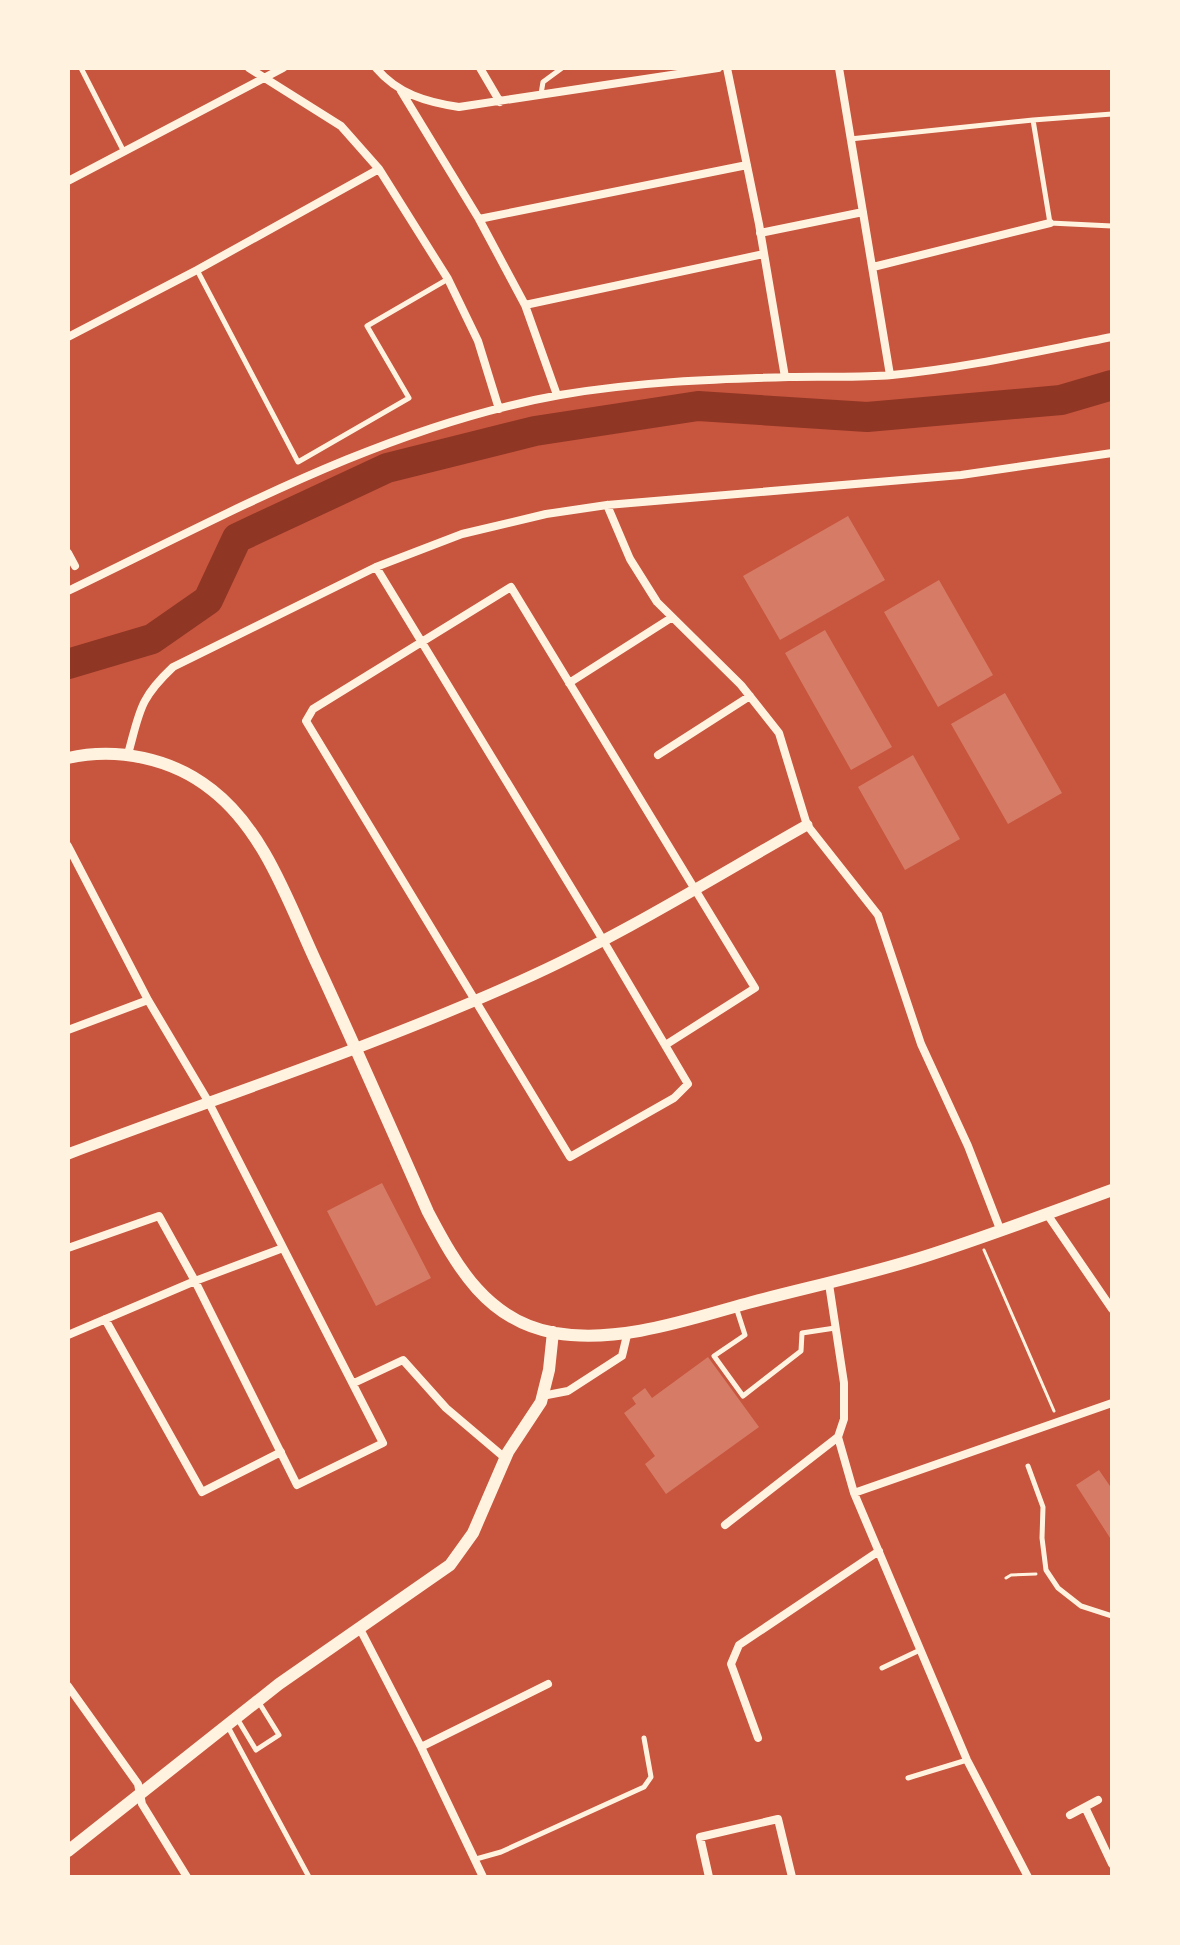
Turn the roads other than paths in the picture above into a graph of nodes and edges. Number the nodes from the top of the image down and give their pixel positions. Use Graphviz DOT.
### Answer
graph roads {
  1 [pos="81,68"];
  2 [pos="249,68"];
  3 [pos="283,68"];
  4 [pos="376,68"];
  5 [pos="480,68"];
  6 [pos="562,68"];
  7 [pos="718,68"];
  8 [pos="727,68"];
  9 [pos="839,68"];
  10 [pos="263,79"];
  11 [pos="401,91"];
  12 [pos="540,95"];
  13 [pos="500,102"];
  14 [pos="1112,114"];
  15 [pos="1033,120"];
  16 [pos="850,139"];
  17 [pos="124,152"];
  18 [pos="747,165"];
  19 [pos="379,169"];
  20 [pos="68,181"];
  21 [pos="863,212"];
  22 [pos="479,219"];
  23 [pos="1050,223"];
  24 [pos="1112,226"];
  25 [pos="760,233"];
  26 [pos="764,254"];
  27 [pos="873,267"];
  28 [pos="197,270"];
  29 [pos="448,279"];
  30 [pos="525,305"];
  31 [pos="68,337"];
  32 [pos="1112,337"];
  33 [pos="890,375"];
  34 [pos="785,377"];
  35 [pos="557,395"];
  36 [pos="499,409"];
  37 [pos="1112,453"];
  38 [pos="607,505"];
  39 [pos="68,553"];
  40 [pos="75,566"];
  41 [pos="376,567"];
  42 [pos="68,591"];
  43 [pos="671,618"];
  44 [pos="420,642"];
  45 [pos="569,683"];
  46 [pos="750,696"];
  47 [pos="128,754"];
  48 [pos="658,755"];
  49 [pos="68,758"];
  50 [pos="807,825"];
  51 [pos="68,846"];
  52 [pos="694,888"];
  53 [pos="602,940"];
  54 [pos="148,1000"];
  55 [pos="476,1001"];
  56 [pos="68,1030"];
  57 [pos="667,1044"];
  58 [pos="355,1047"];
  59 [pos="208,1101"];
  60 [pos="68,1154"];
  61 [pos="1112,1190"];
  62 [pos="1047,1214"];
  63 [pos="1000,1229"];
  64 [pos="68,1248"];
  65 [pos="283,1248"];
  66 [pos="195,1281"];
  67 [pos="829,1284"];
  68 [pos="736,1307"];
  69 [pos="1112,1309"];
  70 [pos="105,1319"];
  71 [pos="835,1328"];
  72 [pos="628,1331"];
  73 [pos="553,1332"];
  74 [pos="68,1335"];
  75 [pos="354,1383"];
  76 [pos="542,1396"];
  77 [pos="1112,1403"];
  78 [pos="838,1437"];
  79 [pos="281,1452"];
  80 [pos="505,1458"];
  81 [pos="1028,1466"];
  82 [pos="854,1493"];
  83 [pos="725,1525"];
  84 [pos="879,1551"];
  85 [pos="1112,1616"];
  86 [pos="359,1627"];
  87 [pos="920,1650"];
  88 [pos="882,1668"];
  89 [pos="548,1684"];
  90 [pos="68,1686"];
  91 [pos="257,1700"];
  92 [pos="231,1720"];
  93 [pos="644,1738"];
  94 [pos="758,1738"];
  95 [pos="421,1747"];
  96 [pos="967,1760"];
  97 [pos="908,1778"];
  98 [pos="140,1793"];
  99 [pos="1098,1800"];
  100 [pos="1085,1807"];
  101 [pos="1070,1815"];
  102 [pos="68,1851"];
  103 [pos="474,1860"];
  104 [pos="1112,1864"];
  105 [pos="187,1877"];
  106 [pos="309,1877"];
  107 [pos="483,1877"];
  108 [pos="709,1877"];
  109 [pos="792,1877"];
  110 [pos="1028,1877"];
  1 -- 17 [label="lane"];
  2 -- 10 [label="street"];
  3 -- 10 [label="street"];
  4 -- 11 [label="street"];
  5 -- 13 [label="street"];
  6 -- 12 [label="lane"];
  7 -- 12 [label="street"];
  8 -- 18 [label="street"];
  9 -- 16 [label="street"];
  10 -- 17 [label="street"];
  10 -- 19 [label="street"];
  11 -- 13 [label="street"];
  11 -- 22 [label="street"];
  12 -- 13 [label="street"];
  14 -- 15 [label="lane"];
  15 -- 16 [label="lane"];
  15 -- 23 [label="lane"];
  16 -- 21 [label="street"];
  17 -- 20 [label="street"];
  18 -- 22 [label="street"];
  18 -- 25 [label="street"];
  19 -- 28 [label="street"];
  19 -- 29 [label="street"];
  21 -- 25 [label="street"];
  21 -- 27 [label="street"];
  22 -- 30 [label="street"];
  23 -- 24 [label="lane"];
  23 -- 27 [label="street"];
  25 -- 26 [label="street"];
  26 -- 30 [label="street"];
  26 -- 34 [label="street"];
  27 -- 33 [label="street"];
  28 -- 29 [label="lane"];
  28 -- 31 [label="street"];
  29 -- 36 [label="street"];
  30 -- 35 [label="street"];
  32 -- 33 [label="street"];
  33 -- 34 [label="street"];
  34 -- 35 [label="street"];
  35 -- 36 [label="street"];
  36 -- 42 [label="street"];
  37 -- 38 [label="street"];
  38 -- 41 [label="street"];
  38 -- 43 [label="street"];
  39 -- 40 [label="street"];
  41 -- 44 [label="street"];
  41 -- 47 [label="street"];
  43 -- 45 [label="street"];
  43 -- 46 [label="street"];
  44 -- 45 [label="street"];
  44 -- 53 [label="street"];
  44 -- 55 [label="street"];
  45 -- 52 [label="street"];
  46 -- 48 [label="street"];
  46 -- 50 [label="street"];
  47 -- 49 [label="main road"];
  47 -- 58 [label="main road"];
  50 -- 52 [label="street"];
  50 -- 63 [label="street"];
  51 -- 54 [label="street"];
  52 -- 53 [label="street"];
  52 -- 57 [label="street"];
  53 -- 55 [label="street"];
  53 -- 57 [label="street"];
  54 -- 56 [label="street"];
  54 -- 59 [label="street"];
  55 -- 57 [label="street"];
  55 -- 58 [label="street"];
  58 -- 59 [label="street"];
  58 -- 73 [label="main road"];
  59 -- 60 [label="street"];
  59 -- 65 [label="street"];
  61 -- 62 [label="main road"];
  62 -- 63 [label="main road"];
  62 -- 69 [label="street"];
  63 -- 67 [label="main road"];
  64 -- 66 [label="street"];
  65 -- 66 [label="street"];
  65 -- 75 [label="street"];
  66 -- 70 [label="street"];
  66 -- 79 [label="street"];
  67 -- 68 [label="main road"];
  67 -- 71 [label="street"];
  68 -- 71 [label="lane"];
  68 -- 72 [label="main road"];
  70 -- 74 [label="street"];
  70 -- 79 [label="street"];
  71 -- 78 [label="street"];
  72 -- 73 [label="main road"];
  72 -- 76 [label="street"];
  73 -- 76 [label="main road"];
  75 -- 79 [label="street"];
  75 -- 80 [label="street"];
  76 -- 80 [label="main road"];
  77 -- 82 [label="street"];
  78 -- 82 [label="street"];
  78 -- 83 [label="street"];
  80 -- 86 [label="main road"];
  81 -- 85 [label="lane"];
  82 -- 84 [label="street"];
  84 -- 87 [label="street"];
  84 -- 94 [label="street"];
  86 -- 91 [label="main road"];
  86 -- 95 [label="street"];
  87 -- 88 [label="lane"];
  87 -- 96 [label="street"];
  89 -- 95 [label="street"];
  90 -- 98 [label="street"];
  91 -- 92 [label="main road"];
  91 -- 92 [label="lane"];
  92 -- 98 [label="main road"];
  92 -- 106 [label="lane"];
  93 -- 103 [label="lane"];
  95 -- 103 [label="street"];
  96 -- 97 [label="lane"];
  96 -- 110 [label="street"];
  98 -- 102 [label="main road"];
  98 -- 105 [label="street"];
  99 -- 100 [label="street"];
  100 -- 101 [label="street"];
  100 -- 104 [label="street"];
  103 -- 107 [label="street"];
  108 -- 109 [label="street"];
}
